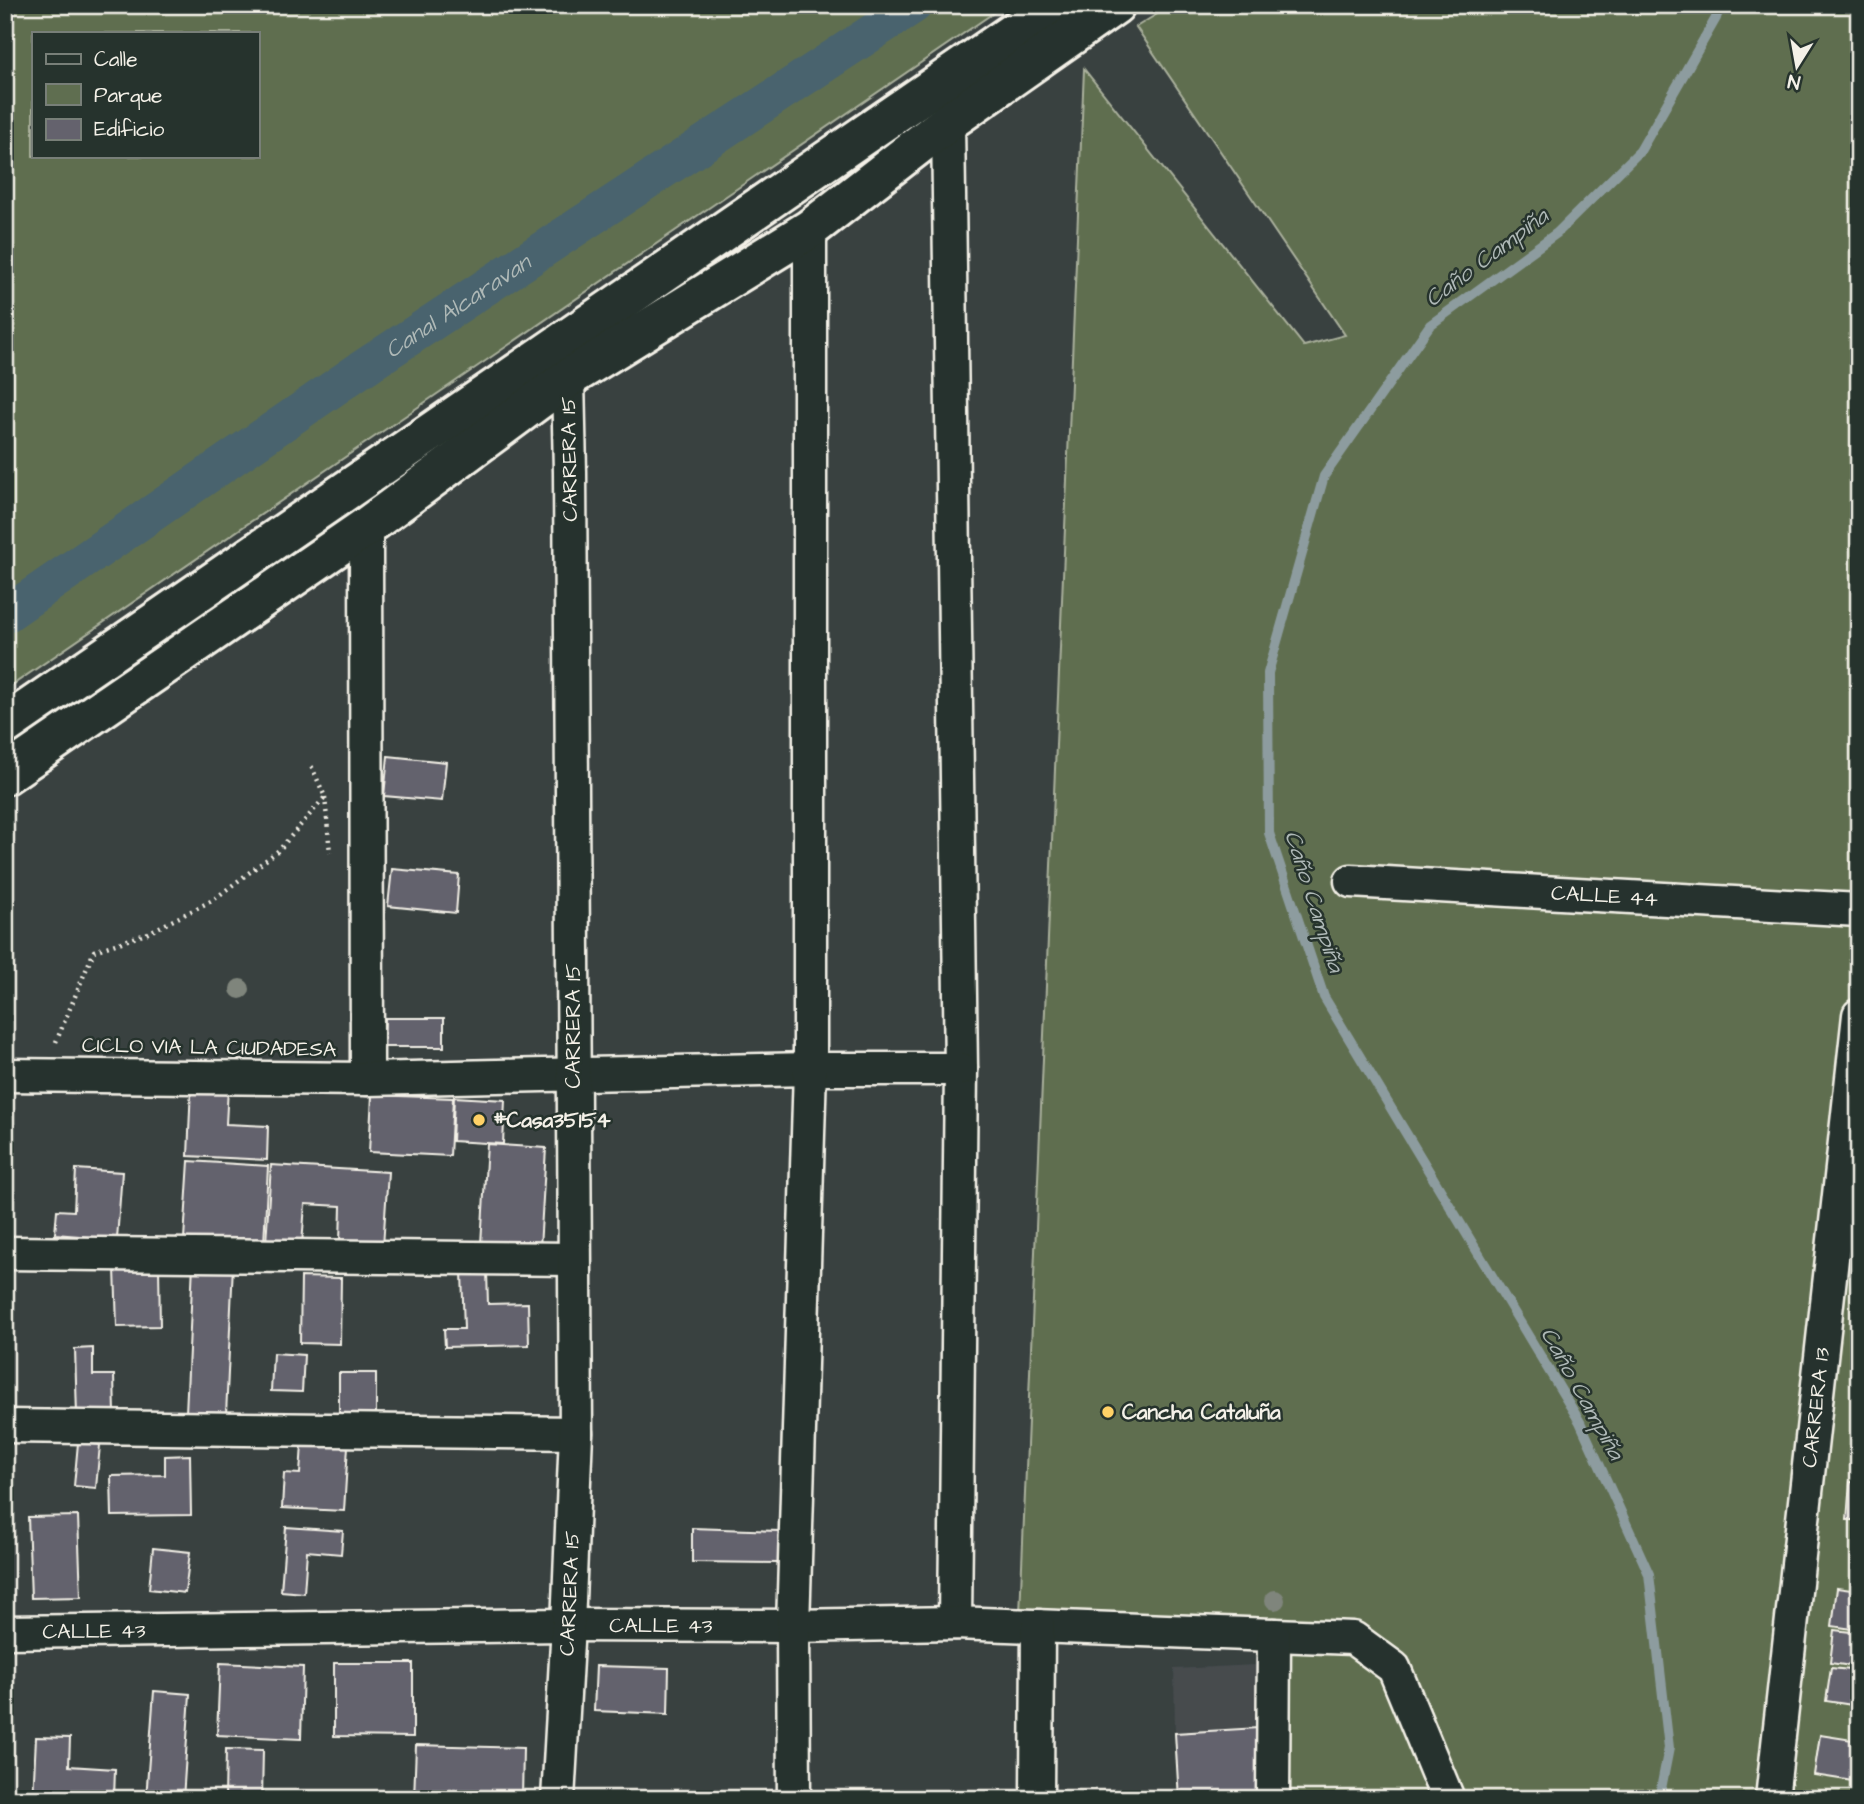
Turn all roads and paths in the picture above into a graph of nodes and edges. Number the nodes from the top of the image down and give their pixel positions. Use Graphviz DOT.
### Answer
graph roads {
  1 [pos="1053,5"];
  2 [pos="1115,5"];
  3 [pos="948,122"];
  4 [pos="810,229"];
  5 [pos="568,378"];
  6 [pos="366,527"];
  7 [pos="5,725"];
  8 [pos="312,765"];
  9 [pos="5,775"];
  10 [pos="325,797"];
  11 [pos="331,864"];
  12 [pos="1351,881"];
  13 [pos="1859,910"];
  14 [pos="1859,1016"];
  15 [pos="55,1045"];
  16 [pos="810,1069"];
  17 [pos="961,1069"];
  18 [pos="5,1074"];
  19 [pos="574,1075"];
  20 [pos="367,1079"];
  21 [pos="1853,1121"];
  22 [pos="5,1253"];
  23 [pos="574,1259"];
  24 [pos="5,1426"];
  25 [pos="576,1433"];
  26 [pos="955,1623"];
  27 [pos="568,1625"];
  28 [pos="793,1626"];
  29 [pos="1038,1626"];
  30 [pos="5,1632"];
  31 [pos="1273,1635"];
  32 [pos="558,1799"];
  33 [pos="794,1799"];
  34 [pos="1037,1799"];
  35 [pos="1273,1799"];
  36 [pos="1448,1799"];
  37 [pos="1773,1799"];
  1 -- 7 [label="main road"];
  2 -- 3 [label="main road"];
  3 -- 4 [label="main road"];
  3 -- 17 [label="street"];
  4 -- 5 [label="main road"];
  4 -- 16 [label="street"];
  5 -- 6 [label="main road"];
  5 -- 19 [label="street, CARRERA 15"];
  6 -- 9 [label="main road"];
  6 -- 20 [label="street"];
  8 -- 10 [label="path"];
  10 -- 11 [label="path"];
  10 -- 15 [label="path"];
  12 -- 13 [label="street, CALLE 44"];
  14 -- 21 [label="street, CARRERA 13"];
  16 -- 17 [label="street"];
  16 -- 19 [label="street"];
  16 -- 28 [label="street"];
  17 -- 26 [label="street"];
  18 -- 20 [label="street"];
  19 -- 20 [label="street"];
  19 -- 23 [label="street, CARRERA 15"];
  21 -- 37 [label="street, CARRERA 13"];
  22 -- 23 [label="street"];
  23 -- 25 [label="street, CARRERA 15"];
  24 -- 25 [label="street"];
  25 -- 27 [label="street, CARRERA 15"];
  26 -- 28 [label="street, CALLE 43"];
  26 -- 29 [label="street, CALLE 43"];
  27 -- 28 [label="street, CALLE 43"];
  27 -- 30 [label="street, CALLE 43"];
  27 -- 32 [label="street, CARRERA 15"];
  28 -- 33 [label="street"];
  29 -- 31 [label="street, CALLE 43"];
  29 -- 34 [label="street"];
  31 -- 35 [label="street"];
  31 -- 36 [label="street, CALLE 43"];
}
